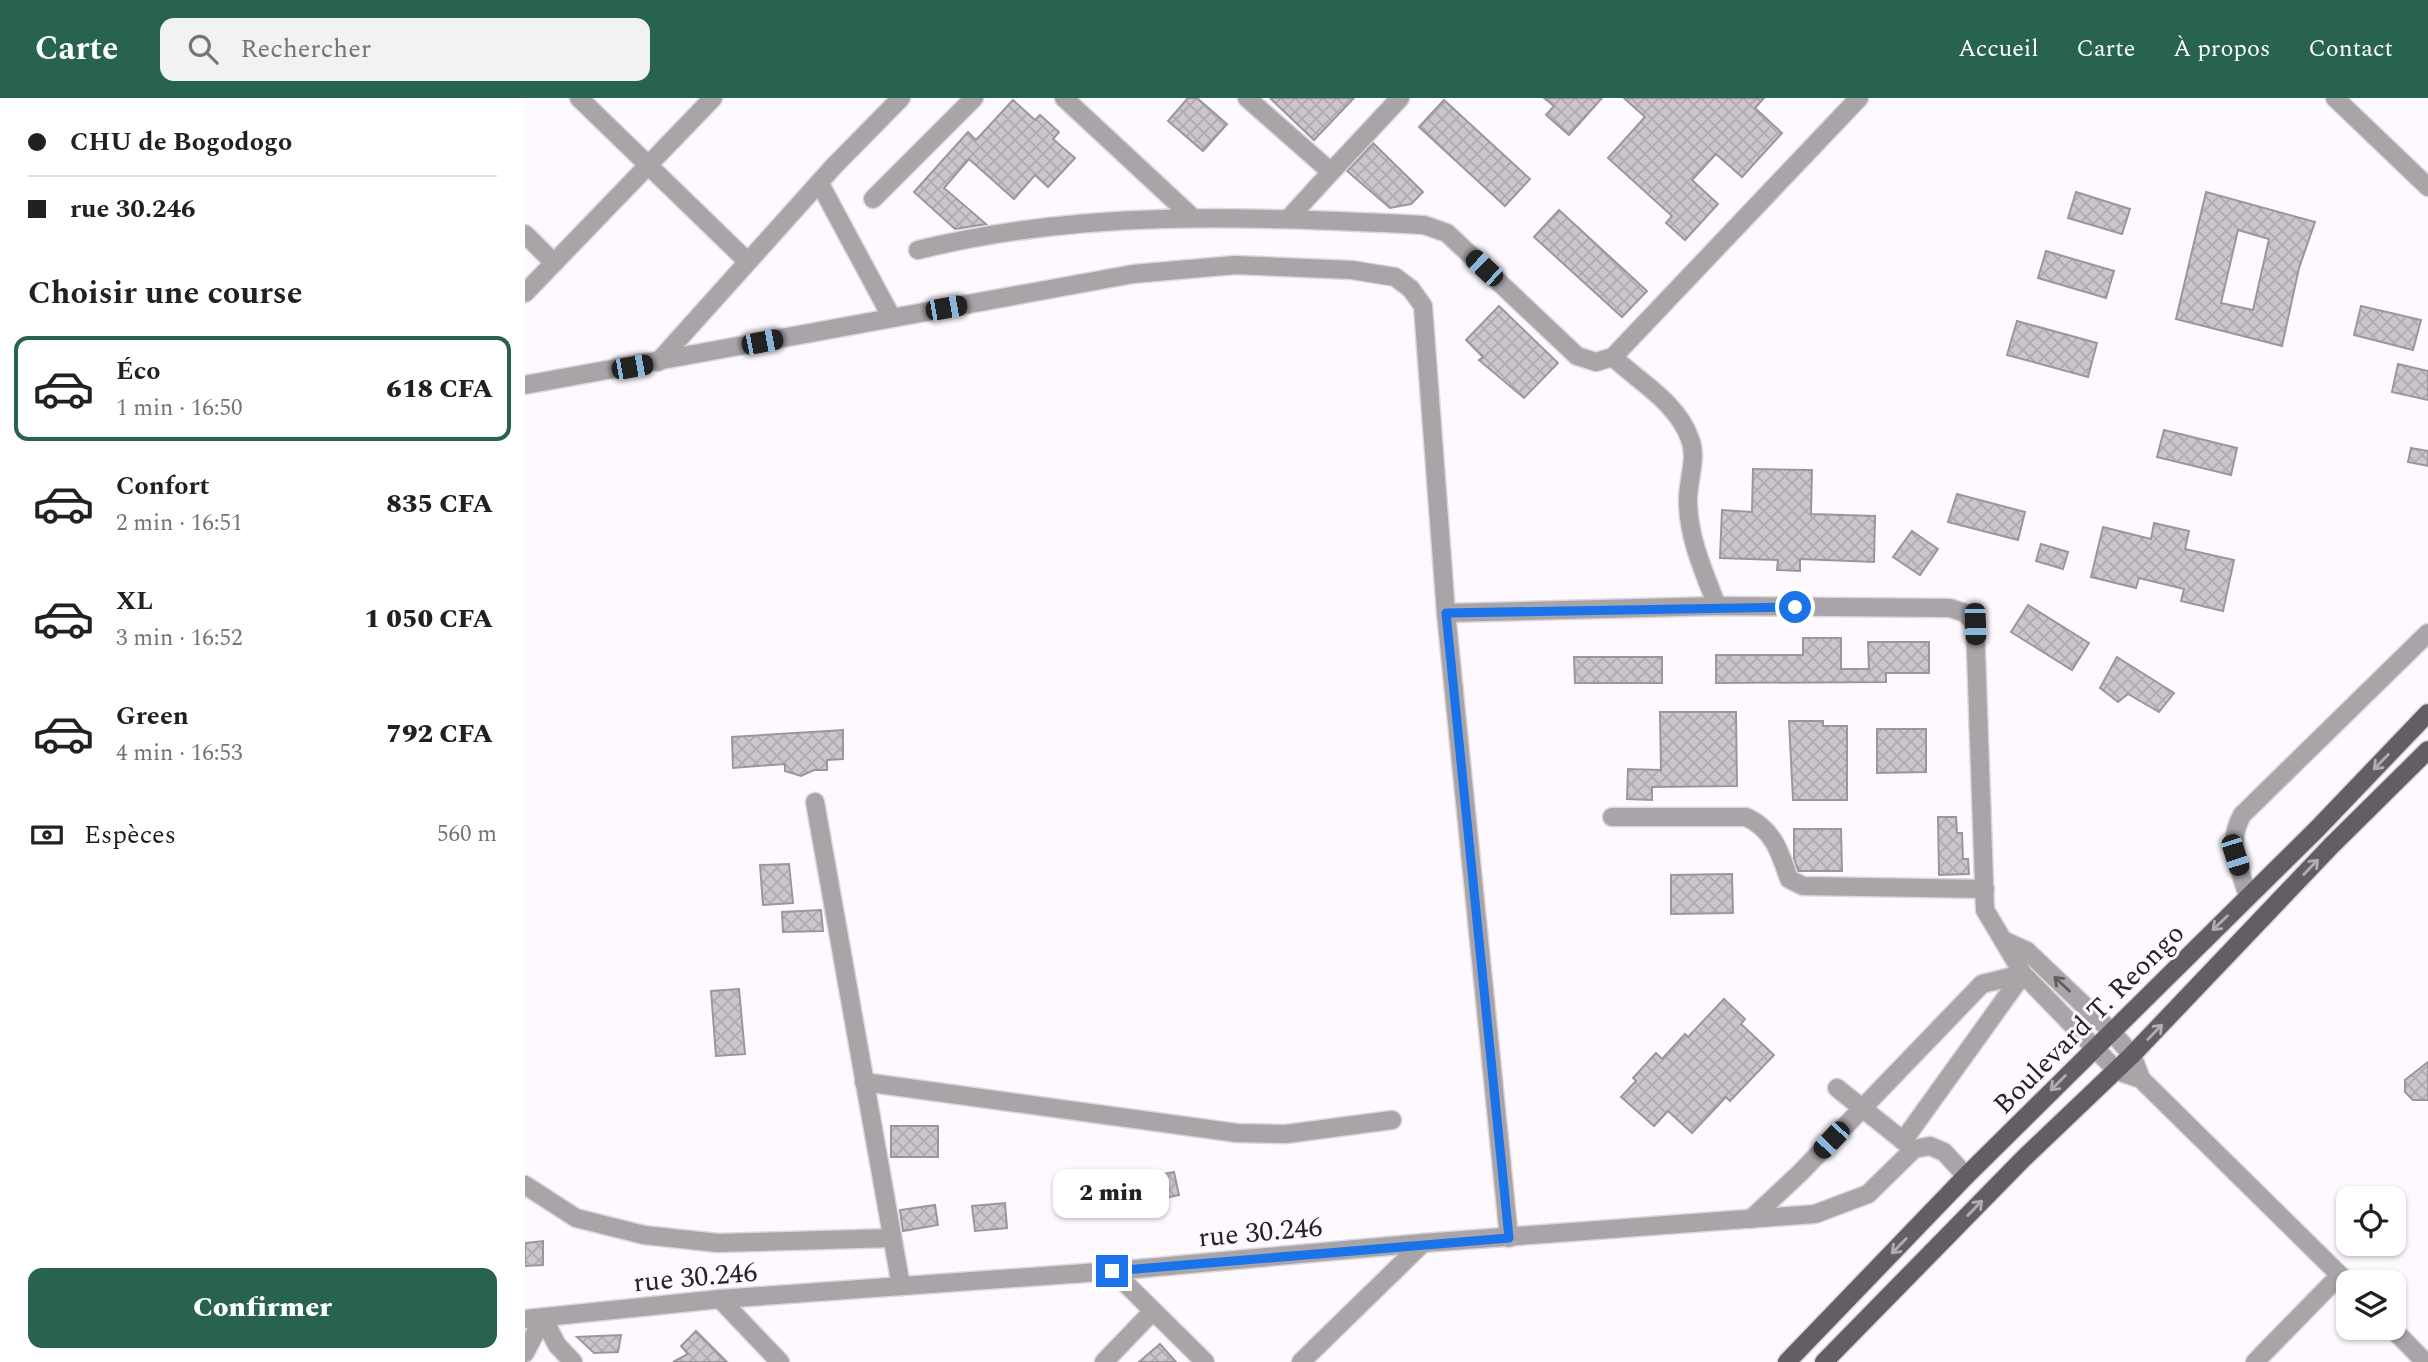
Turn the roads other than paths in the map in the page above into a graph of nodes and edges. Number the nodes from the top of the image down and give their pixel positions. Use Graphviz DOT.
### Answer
graph roads {
  1 [pos="579,98"];
  2 [pos="713,98"];
  3 [pos="901,98"];
  4 [pos="974,98"];
  5 [pos="1064,98"];
  6 [pos="1247,98"];
  7 [pos="1400,98"];
  8 [pos="1859,98"];
  9 [pos="2335,98"];
  10 [pos="650,165"];
  11 [pos="1331,172"];
  12 [pos="820,184"];
  13 [pos="2428,187"];
  14 [pos="873,199"];
  15 [pos="1191,216"];
  16 [pos="1289,218"];
  17 [pos="525,234"];
  18 [pos="918,250"];
  19 [pos="747,261"];
  20 [pos="554,263"];
  21 [pos="525,293"];
  22 [pos="892,318"];
  23 [pos="1613,357"];
  24 [pos="658,362"];
  25 [pos="525,385"];
  26 [pos="1717,606"];
  27 [pos="1446,613"];
  28 [pos="2428,633"];
  29 [pos="2428,713"];
  30 [pos="2428,750"];
  31 [pos="815,802"];
  32 [pos="1612,817"];
  33 [pos="1985,888"];
  34 [pos="2248,896"];
  35 [pos="2003,940"];
  36 [pos="2023,974"];
  37 [pos="2111,1031"];
  38 [pos="2095,1046"];
  39 [pos="2132,1055"];
  40 [pos="2117,1071"];
  41 [pos="2141,1079"];
  42 [pos="864,1082"];
  43 [pos="1837,1088"];
  44 [pos="1861,1107"];
  45 [pos="1392,1120"];
  46 [pos="1909,1145"];
  47 [pos="1966,1176"];
  48 [pos="525,1185"];
  49 [pos="1751,1219"];
  50 [pos="892,1238"];
  51 [pos="1509,1238"];
  52 [pos="1423,1243"];
  53 [pos="1112,1271"];
  54 [pos="2336,1272"];
  55 [pos="901,1286"];
  56 [pos="2336,1287"];
  57 [pos="720,1299"];
  58 [pos="1153,1311"];
  59 [pos="534,1319"];
  60 [pos="2404,1340"];
  61 [pos="525,1353"];
  62 [pos="573,1362"];
  63 [pos="780,1362"];
  64 [pos="1104,1362"];
  65 [pos="1206,1362"];
  66 [pos="1301,1362"];
  67 [pos="1787,1362"];
  68 [pos="1824,1362"];
  69 [pos="2255,1362"];
  70 [pos="2425,1362"];
  1 -- 10 [label="street"];
  2 -- 10 [label="street"];
  3 -- 12 [label="street"];
  4 -- 14 [label="street"];
  5 -- 15 [label="street"];
  6 -- 11 [label="street"];
  7 -- 11 [label="street"];
  8 -- 23 [label="street"];
  9 -- 13 [label="street"];
  10 -- 19 [label="street"];
  10 -- 20 [label="street"];
  11 -- 16 [label="street"];
  12 -- 19 [label="street"];
  12 -- 22 [label="street"];
  15 -- 16 [label="street"];
  15 -- 18 [label="street"];
  16 -- 23 [label="street"];
  17 -- 20 [label="street"];
  19 -- 24 [label="street"];
  20 -- 21 [label="street"];
  22 -- 24 [label="street"];
  22 -- 27 [label="street"];
  23 -- 26 [label="street"];
  24 -- 25 [label="street"];
  26 -- 27 [label="street"];
  26 -- 33 [label="street"];
  27 -- 51 [label="street"];
  28 -- 34 [label="street"];
  29 -- 34 [label="main road, Boulevard T. Reongo, one-way"];
  39 -- 30 [label="main road, Boulevard T. Reongo, one-way"];
  31 -- 42 [label="street"];
  32 -- 33 [label="street"];
  33 -- 35 [label="street"];
  34 -- 37 [label="main road, Boulevard T. Reongo, one-way"];
  35 -- 36 [label="street"];
  37 -- 35 [label="street, one-way"];
  36 -- 38 [label="street"];
  36 -- 44 [label="street"];
  36 -- 46 [label="street, rue 30.246"];
  37 -- 38 [label="main road, Boulevard T. Reongo"];
  37 -- 39 [label="street"];
  38 -- 40 [label="street"];
  38 -- 47 [label="main road, Boulevard T. Reongo, one-way"];
  39 -- 40 [label="main road, Boulevard T. Reongo"];
  39 -- 41 [label="street"];
  40 -- 41 [label="street"];
  68 -- 40 [label="main road, Boulevard T. Reongo, one-way"];
  41 -- 54 [label="street"];
  42 -- 45 [label="street"];
  42 -- 50 [label="street"];
  43 -- 44 [label="street"];
  44 -- 46 [label="street"];
  44 -- 49 [label="street"];
  46 -- 47 [label="street"];
  46 -- 49 [label="street, rue 30.246"];
  47 -- 67 [label="main road, Boulevard T. Reongo, one-way"];
  48 -- 50 [label="street"];
  49 -- 51 [label="street, rue 30.246"];
  50 -- 55 [label="street"];
  51 -- 52 [label="street, rue 30.246"];
  52 -- 53 [label="street, rue 30.246"];
  52 -- 66 [label="street"];
  53 -- 55 [label="street, rue 30.246"];
  53 -- 58 [label="street"];
  55 -- 57 [label="street, rue 30.246"];
  56 -- 69 [label="street"];
  57 -- 59 [label="street, rue 30.246"];
  57 -- 63 [label="street"];
  58 -- 64 [label="street"];
  58 -- 65 [label="street"];
  59 -- 61 [label="street"];
  59 -- 62 [label="street"];
  60 -- 70 [label="street"];
}
